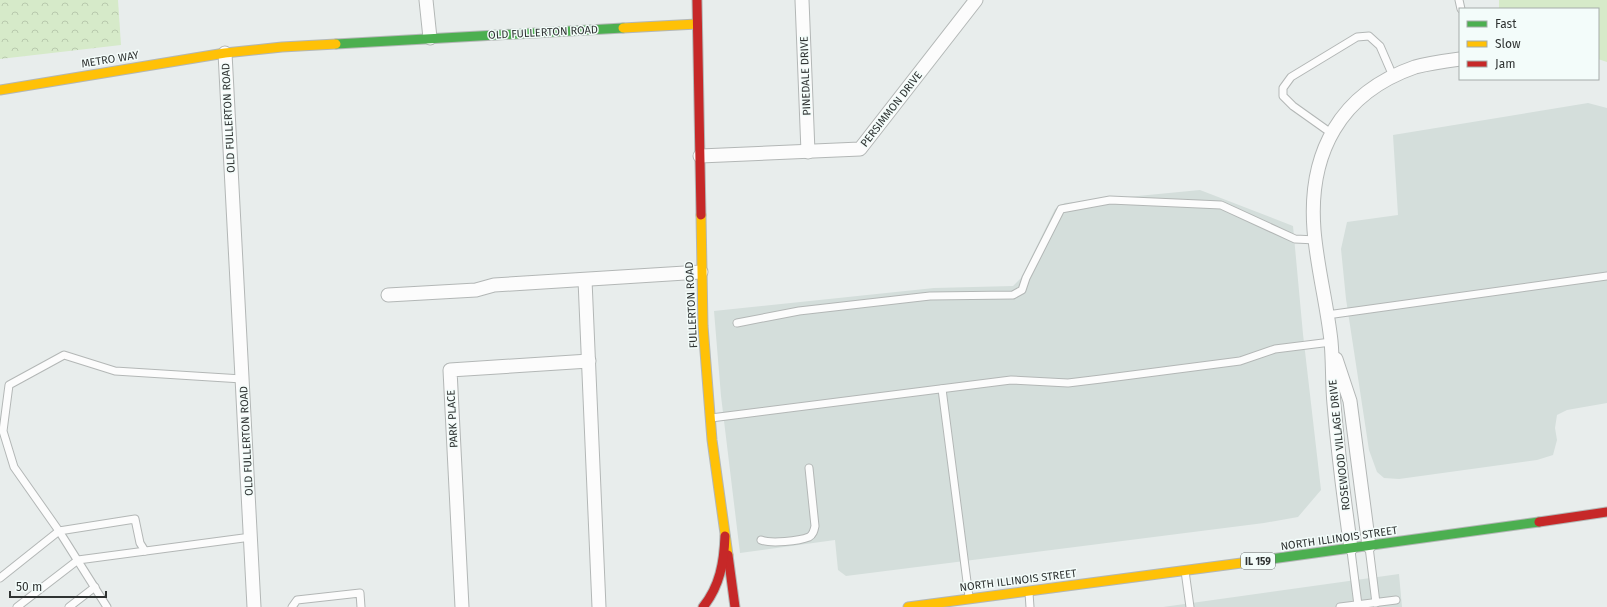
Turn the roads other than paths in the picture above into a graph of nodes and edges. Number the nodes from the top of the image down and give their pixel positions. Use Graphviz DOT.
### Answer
graph roads {
  1 [pos="426,0"];
  2 [pos="697,0"];
  3 [pos="802,0"];
  4 [pos="976,0"];
  5 [pos="697,24"];
  6 [pos="430,38"];
  7 [pos="225,53"];
  8 [pos="1459,59"];
  9 [pos="1394,76"];
  10 [pos="0,90"];
  11 [pos="1331,133"];
  12 [pos="808,152"];
  13 [pos="700,156"];
  14 [pos="1316,240"];
  15 [pos="701,272"];
  16 [pos="1607,276"];
  17 [pos="585,280"];
  18 [pos="388,295"];
  19 [pos="1327,315"];
  20 [pos="737,323"];
  21 [pos="1331,342"];
  22 [pos="589,361"];
  23 [pos="242,379"];
  24 [pos="942,389"];
  25 [pos="711,418"];
  26 [pos="809,468"];
  27 [pos="1607,512"];
  28 [pos="59,531"];
  29 [pos="725,536"];
  30 [pos="251,537"];
  31 [pos="762,540"];
  32 [pos="1369,546"];
  33 [pos="1351,548"];
  34 [pos="145,551"];
  35 [pos="78,560"];
  36 [pos="1185,571"];
  37 [pos="0,578"];
  38 [pos="95,587"];
  39 [pos="1029,591"];
  40 [pos="1396,600"];
  41 [pos="970,603"];
  42 [pos="1376,603"];
  43 [pos="1358,605"];
  44 [pos="17,607"];
  45 [pos="69,607"];
  46 [pos="108,607"];
  47 [pos="254,607"];
  48 [pos="292,607"];
  49 [pos="361,607"];
  50 [pos="462,607"];
  51 [pos="599,607"];
  52 [pos="703,607"];
  53 [pos="735,607"];
  54 [pos="908,607"];
  55 [pos="1030,607"];
  56 [pos="1190,607"];
  57 [pos="1340,607"];
  1 -- 6 [label="street"];
  2 -- 5 [label="street, FULLERTON ROAD"];
  3 -- 12 [label="street, PINEDALE DRIVE"];
  4 -- 12 [label="street, PERSIMMON DRIVE"];
  5 -- 6 [label="street, OLD FULLERTON ROAD"];
  5 -- 13 [label="street, FULLERTON ROAD"];
  6 -- 7 [label="street, OLD FULLERTON ROAD"];
  7 -- 10 [label="street, METRO WAY"];
  7 -- 23 [label="street, OLD FULLERTON ROAD"];
  8 -- 9 [label="street, ROSEWOOD VILLAGE DRIVE"];
  9 -- 11 [label="street, ROSEWOOD VILLAGE DRIVE"];
  9 -- 11 [label="lane"];
  11 -- 14 [label="street, ROSEWOOD VILLAGE DRIVE"];
  12 -- 13 [label="street, PERSIMMON DRIVE"];
  13 -- 15 [label="street, FULLERTON ROAD"];
  14 -- 19 [label="street, ROSEWOOD VILLAGE DRIVE"];
  14 -- 20 [label="lane"];
  15 -- 17 [label="street"];
  15 -- 25 [label="street, FULLERTON ROAD"];
  16 -- 19 [label="lane"];
  17 -- 18 [label="street"];
  17 -- 22 [label="street"];
  19 -- 21 [label="street, ROSEWOOD VILLAGE DRIVE"];
  21 -- 24 [label="lane"];
  21 -- 32 [label="street, ROSEWOOD VILLAGE DRIVE"];
  21 -- 33 [label="street, ROSEWOOD VILLAGE DRIVE"];
  22 -- 50 [label="street, PARK PLACE"];
  22 -- 51 [label="street"];
  23 -- 28 [label="lane"];
  23 -- 30 [label="street, OLD FULLERTON ROAD"];
  24 -- 25 [label="lane"];
  24 -- 41 [label="lane"];
  25 -- 29 [label="street, FULLERTON ROAD"];
  26 -- 31 [label="lane"];
  27 -- 32 [label="street, NORTH ILLINOIS STREET / IL 159"];
  28 -- 34 [label="lane"];
  28 -- 35 [label="lane"];
  28 -- 37 [label="lane"];
  29 -- 52 [label="street"];
  29 -- 53 [label="street, FULLERTON ROAD"];
  30 -- 34 [label="lane"];
  30 -- 47 [label="street, OLD FULLERTON ROAD"];
  32 -- 33 [label="street, NORTH ILLINOIS STREET / IL 159"];
  32 -- 42 [label="lane"];
  33 -- 36 [label="street, NORTH ILLINOIS STREET / IL 159"];
  33 -- 43 [label="lane"];
  34 -- 35 [label="lane"];
  35 -- 38 [label="lane"];
  35 -- 44 [label="lane"];
  36 -- 39 [label="street, NORTH ILLINOIS STREET / IL 159"];
  36 -- 56 [label="lane"];
  38 -- 45 [label="lane"];
  38 -- 46 [label="lane"];
  39 -- 41 [label="street, NORTH ILLINOIS STREET / IL 159"];
  39 -- 55 [label="lane"];
  40 -- 42 [label="lane"];
  41 -- 54 [label="street, NORTH ILLINOIS STREET / IL 159"];
  42 -- 43 [label="lane"];
  43 -- 57 [label="lane"];
  48 -- 49 [label="lane"];
}
